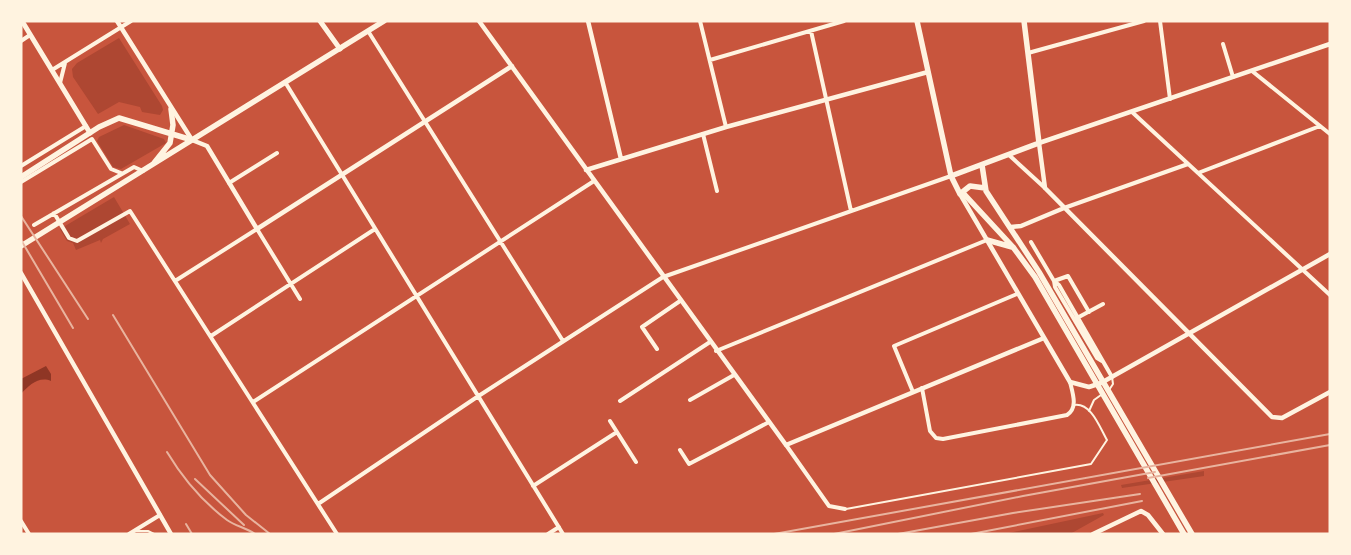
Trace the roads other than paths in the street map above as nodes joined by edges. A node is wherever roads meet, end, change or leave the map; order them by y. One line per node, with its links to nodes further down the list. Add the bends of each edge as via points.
1 (22, 21): 17 (main road)
2 (117, 21): 14 (street)
3 (132, 21): 14 (street)
4 (320, 21): 21 (main road)
5 (384, 21): 15 (main road)
6 (479, 21): 25 (street)
7 (588, 21): 48 (street)
8 (700, 21): 23 (street)
9 (844, 21): 16 (street)
10 (917, 21): 28 (main road)
11 (1024, 21): 22 (main road)
12 (1144, 21): 22 (street)
13 (1160, 21): 32 (street)
14 (121, 28): 24 (street); 34 (street)
15 (368, 31): 21 (main road); 36 (street)
16 (811, 31): 23 (street); 33 (street)
17 (30, 35): 18 (street); 26 (main road)
18 (21, 41)
19 (1222, 44): 29 (street)
20 (1330, 44): 27 (street)
21 (340, 48): 30 (main road)
22 (1028, 53): 45 (main road)
23 (710, 60): 39 (street)
24 (65, 63): 26 (street); 31 (street)
25 (512, 66): 36 (street); 53 (street)
26 (52, 70): 31 (main road)
27 (1252, 71): 29 (street); 38 (street)
28 (928, 72): 33 (street); 58 (main road)
29 (1234, 77): 32 (street)
30 (285, 82): 44 (main road); 57 (street)
31 (60, 83): 37 (main road)
32 (1170, 99): 35 (street)
33 (826, 100): 39 (street); 68 (street)
34 (171, 109): 40 (main road); 44 (street)
35 (1132, 112): 45 (street); 50 (street)
36 (425, 122): 57 (street); 77 (street)
37 (86, 126): 43 (main road); 52 (street)
38 (1320, 126): 42 (street); 55 (street)
39 (726, 127): 41 (street)
40 (172, 133): 43 (main road, via 122,118 108,122); 44 (main road); 49 (main road, via 170,143)
41 (703, 134): 48 (street); 65 (street)
42 (1330, 134)
43 (91, 136): 56 (street, via 111,169); 59 (main road, via 82,138); 61 (street)
44 (192, 140): 49 (main road); 62 (street, via 206,146)
45 (1039, 143): 47 (main road); 64 (street)
46 (277, 152): 62 (street)
47 (1009, 155): 51 (main road); 64 (street)
48 (621, 159): 53 (street)
49 (153, 164): 54 (main road)
50 (1188, 164): 55 (street); 67 (street)
51 (982, 165): 58 (main road); 63 (main road)
52 (21, 166)
53 (586, 170): 60 (street)
54 (142, 171): 56 (street, via 134,167); 79 (main road)
55 (1198, 173): 82 (street)
56 (121, 174): 69 (street)
57 (342, 174): 73 (street); 74 (street)
58 (951, 176): 66 (main road); 68 (street)
59 (21, 177)
60 (594, 181): 77 (street); 84 (street)
61 (21, 182)
62 (229, 183): 73 (street)
63 (985, 188): 66 (main road, via 970,186); 72 (main road)
64 (1045, 188): 67 (street)
65 (717, 192)
66 (960, 194): 76 (street); 80 (main road)
67 (1064, 208): 71 (street); 96 (street)
68 (851, 211): 84 (street)
69 (54, 213): 70 (street); 85 (street, via 72,240 81,240 130,211)
70 (34, 225)
71 (1021, 226): 72 (street); 75 (street)
72 (1011, 227): 75 (main road)
73 (257, 229): 85 (street); 87 (street)
74 (375, 229): 87 (street); 90 (street)
75 (1016, 234): 137 (main road)
76 (987, 240): 80 (main road); 88 (street); 102 (street)
77 (501, 242): 90 (street); 99 (street)
78 (1031, 242): 86 (street)
79 (21, 246)
80 (1013, 247): 136 (main road, via 1034,277)
81 (1330, 254): 82 (street)
82 (1302, 270): 89 (street); 96 (street)
83 (21, 273): 124 (street)
84 (663, 277): 92 (street); 99 (street)
85 (175, 280): 97 (street)
86 (1054, 280): 94 (street, via 1068,276); 95 (street)
87 (292, 285): 91 (street); 97 (street)
88 (1018, 294): 98 (street); 107 (street, via 894,346)
89 (1330, 295)
90 (418, 297): 109 (street); 112 (street)
91 (300, 299)
92 (680, 301): 100 (street); 101 (street, via 642,327)
93 (1103, 304): 94 (street)
94 (1089, 312): 95 (street)
95 (1076, 319): 104 (street)
96 (1189, 334): 104 (street); 108 (street, via 1276,419)
97 (212, 336): 112 (street)
98 (1044, 338): 105 (street); 106 (street)
99 (563, 341): 109 (street)
100 (710, 342): 102 (street); 111 (street)
101 (657, 349)
102 (716, 350): 103 (street)
103 (734, 375): 110 (street); 116 (street)
104 (1112, 377): 105 (street, via 1089,387); 114 (lane, via 1112,387 1094,400)
105 (1070, 382): 113 (street)
106 (922, 388): 107 (street); 113 (street, via 930,431 939,439 1061,418 1072,411)
107 (913, 392): 118 (street)
108 (1330, 392)
109 (477, 397): 121 (street); 122 (street)
110 (690, 400)
111 (620, 401)
112 (253, 402): 122 (street)
113 (1074, 405): 114 (lane, via 1082,405)
114 (1089, 410): 123 (lane, via 1107,440 1091,464)
115 (610, 420): 117 (street)
116 (769, 422): 118 (street); 119 (street, via 689,464)
117 (617, 432): 120 (street); 121 (street)
118 (786, 445): 123 (street, via 829,506)
119 (680, 450)
120 (636, 462)
121 (533, 486): 126 (street)
122 (318, 504): 131 (street)
123 (844, 509)
124 (160, 516): 127 (street); 130 (street)
125 (21, 520): 128 (street)
126 (559, 527): 132 (street); 133 (street)
127 (131, 533): 129 (lane, via 148,531)
128 (29, 534)
129 (154, 534)
130 (171, 534)
131 (336, 534)
132 (548, 534)
133 (563, 534)
134 (1094, 534): 135 (street, via 1141,511)
135 (1163, 534)
136 (1184, 534)
137 (1192, 534)

